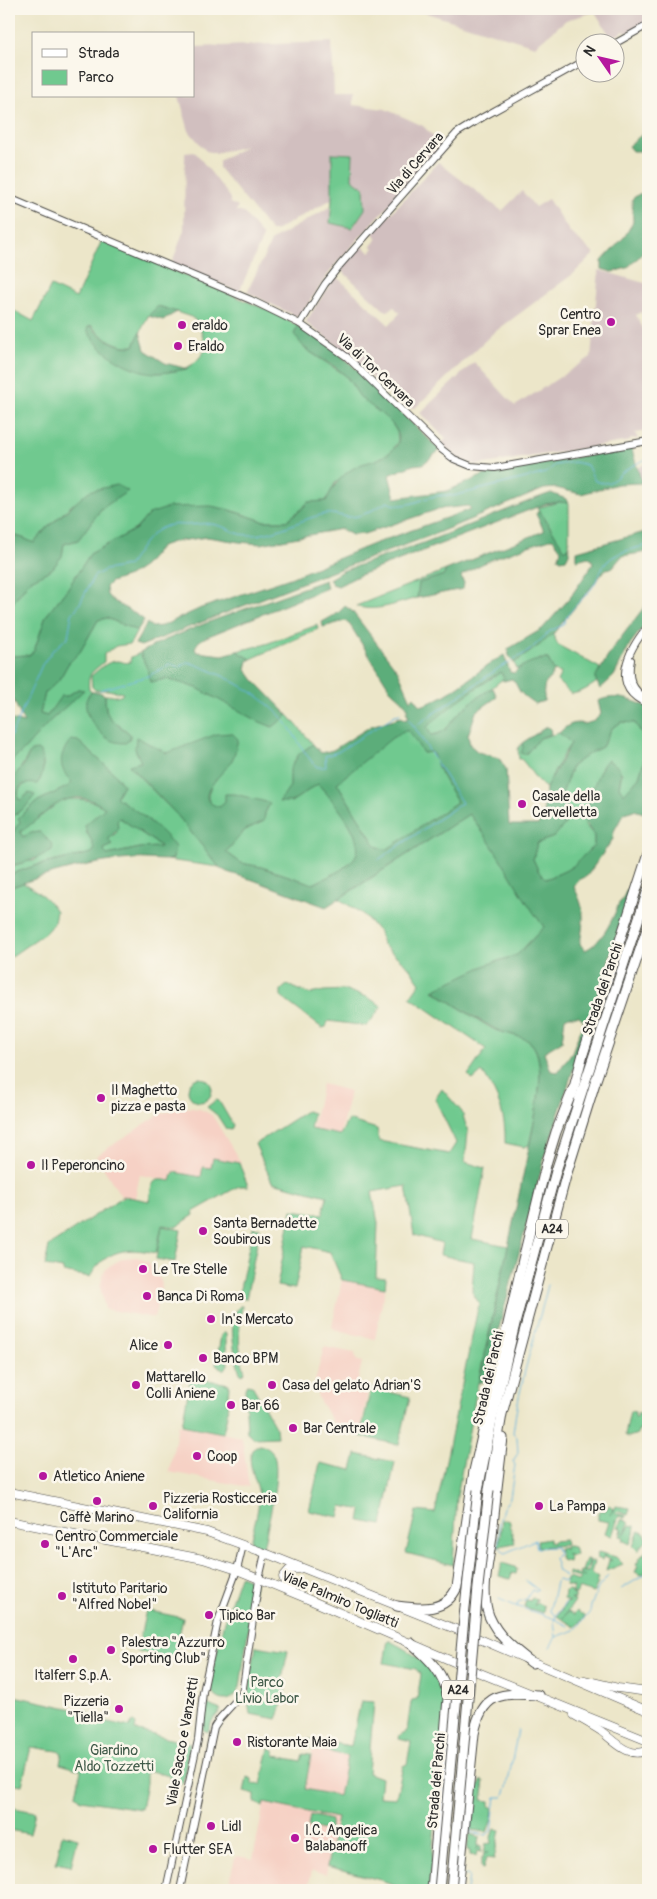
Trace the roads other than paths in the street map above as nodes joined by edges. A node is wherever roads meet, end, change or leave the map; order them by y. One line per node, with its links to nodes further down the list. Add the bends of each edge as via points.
1 (648, 25): 2 (street)
2 (624, 38)
3 (574, 67): 5 (street, Via di Cervara, via 457,133 336,270)
4 (9, 198): 5 (street, Via di Tor Cervara, via 256,302)
5 (300, 324): 6 (street, Via di Tor Cervara, via 347,357 441,448 456,460 471,466 490,468 525,464)
6 (648, 441)
7 (648, 626): 8 (street, via 634,647 630,666 631,684)
8 (648, 702)
9 (648, 854): 13 (highway)
10 (648, 890): 12 (highway, Strada dei Parchi / A24)
11 (648, 926): 12 (highway, Strada dei Parchi / A24)
12 (613, 1015): 14 (highway, Strada dei Parchi / A24, via 585,1080); 15 (highway, Strada dei Parchi / A24)
13 (573, 1089): 14 (highway); 24 (highway, via 547,1161 520,1272 474,1471 457,1587 449,1599 435,1607)
14 (556, 1171): 37 (highway, Strada dei Parchi / A24, bridge, via 511,1339 478,1490)
15 (513, 1376): 26 (highway, via 500,1460 486,1599 488,1613 499,1633); 38 (highway, Strada dei Parchi / A24, bridge, via 499,1430 489,1490)
16 (9, 1492): 18 (main road, Viale Palmiro Togliatti, via 198,1529)
17 (9, 1521): 21 (main road, Viale Palmiro Togliatti, via 203,1559)
18 (243, 1545): 19 (main road, Viale Palmiro Togliatti); 21 (street, Viale Sacco e Vanzetti)
19 (265, 1552): 20 (main road, Viale Palmiro Togliatti); 22 (street, Viale Sacco e Vanzetti)
20 (304, 1569): 23 (main road, via 290,1569 283,1579 286,1585); 24 (main road, Viale Palmiro Togliatti)
21 (237, 1570): 22 (main road, Viale Palmiro Togliatti); 34 (street, Viale Sacco e Vanzetti, via 218,1621 203,1692 198,1740)
22 (259, 1579): 23 (main road, Viale Palmiro Togliatti); 35 (street, Viale Sacco e Vanzetti, via 242,1694 220,1718 214,1730)
23 (303, 1596): 25 (main road, Viale Palmiro Togliatti)
24 (397, 1606): 26 (main road, Viale Palmiro Togliatti)
25 (411, 1643): 29 (main road, Viale Palmiro Togliatti); 36 (highway, via 438,1670 448,1698)
26 (532, 1663): 27 (main road, Viale Palmiro Togliatti)
27 (557, 1672): 28 (main road); 31 (main road, Viale Palmiro Togliatti)
28 (648, 1692)
29 (538, 1695): 30 (main road, Viale Palmiro Togliatti); 39 (highway, via 511,1693 498,1696 485,1705 478,1719)
30 (555, 1703): 32 (main road, Viale Palmiro Togliatti); 33 (main road, via 626,1750 638,1753)
31 (648, 1710)
32 (648, 1741)
33 (648, 1750)
34 (166, 1890)
35 (180, 1890)
36 (432, 1890)
37 (439, 1890)
38 (451, 1890)
39 (458, 1890)

